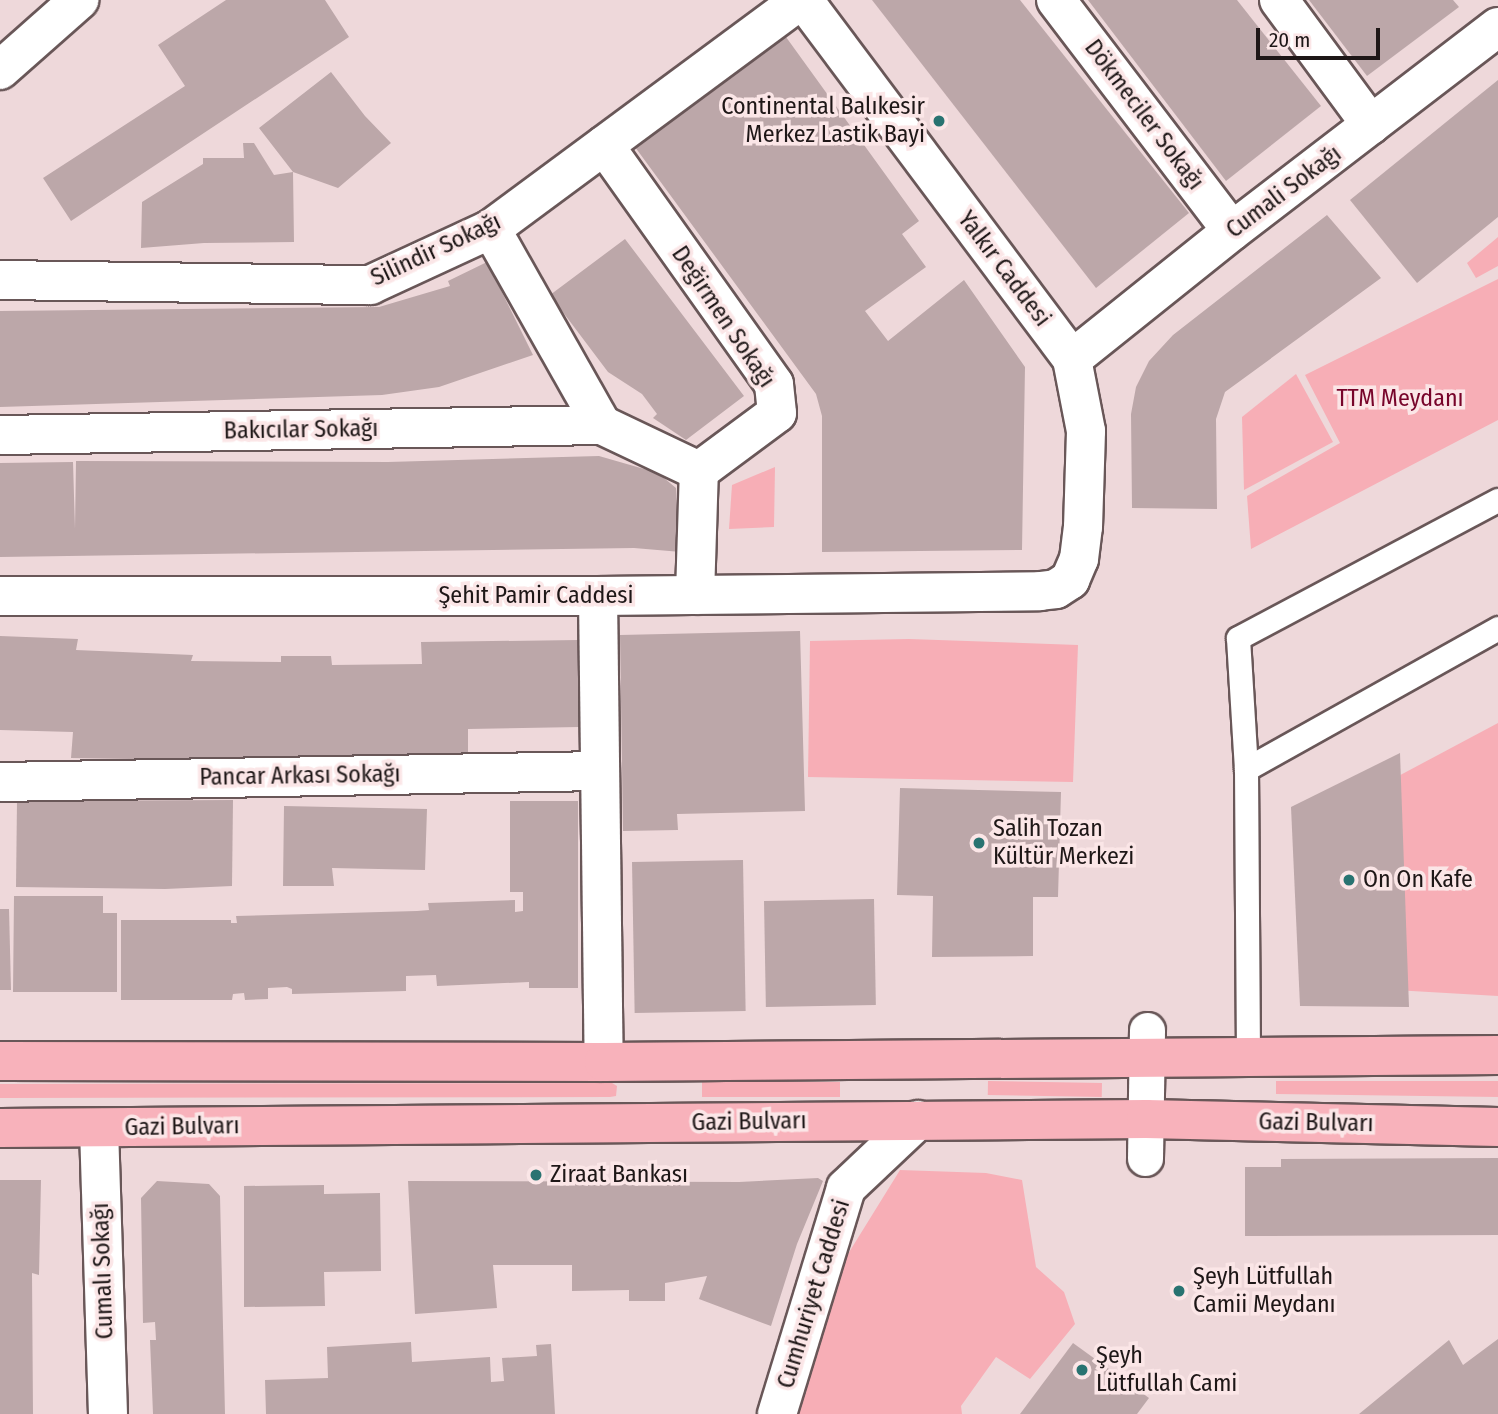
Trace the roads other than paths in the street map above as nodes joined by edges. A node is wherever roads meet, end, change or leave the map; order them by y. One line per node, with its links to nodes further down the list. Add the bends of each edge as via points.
1 (79, 0): 6 (street)
2 (802, 0): 8 (street, Silindir Sokağı); 12 (street, Yalkır Caddesi)
3 (1056, 0): 10 (street, Dökmeciler Sokağı)
4 (1279, 0): 7 (street)
5 (1498, 27): 7 (street, Cumali Sokağı)
6 (0, 70)
7 (1371, 125): 10 (street, Cumali Sokağı)
8 (604, 145): 9 (street, Silindir Sokağı); 15 (street, Değirmen Sokağı, via 774,384 777,413)
9 (491, 229): 11 (street, Silindir Sokağı, via 370,285); 13 (street)
10 (1232, 230): 12 (street, Cumali Sokağı)
11 (0, 280)
12 (1072, 359): 17 (street, Yalkır Caddesi, via 1086,431 1083,527 1079,559)
13 (602, 425): 14 (street, Bakıcılar Sokağı); 15 (street)
14 (0, 435)
15 (699, 471): 18 (street)
16 (1498, 500): 22 (lane, via 1238,638)
17 (1069, 580): 18 (street, Şehit Pamir Caddesi, via 1056,589 1040,591)
18 (695, 595): 20 (street, Şehit Pamir Caddesi)
19 (0, 596): 20 (street, Şehit Pamir Caddesi)
20 (598, 596): 23 (street)
21 (1498, 628): 22 (lane)
22 (1246, 769): 27 (lane)
23 (600, 771): 24 (street, Pancar Arkası Sokağı); 29 (street)
24 (0, 782)
25 (1147, 1044): 27 (highway); 29 (highway); 30 (street)
26 (1498, 1055): 27 (highway)
27 (1248, 1056)
28 (0, 1061): 29 (highway)
29 (604, 1062)
30 (1146, 1119): 31 (highway, Gazi Bulvarı); 32 (highway, Gazi Bulvarı); 35 (street)
31 (918, 1120): 34 (highway, Gazi Bulvarı); 37 (street, Cumhuriyet Caddesi, via 846,1188)
32 (1498, 1127)
33 (0, 1128): 34 (highway, Gazi Bulvarı)
34 (99, 1128): 36 (street, Cumalı Sokağı)
35 (1145, 1158)
36 (108, 1414)
37 (777, 1414)

